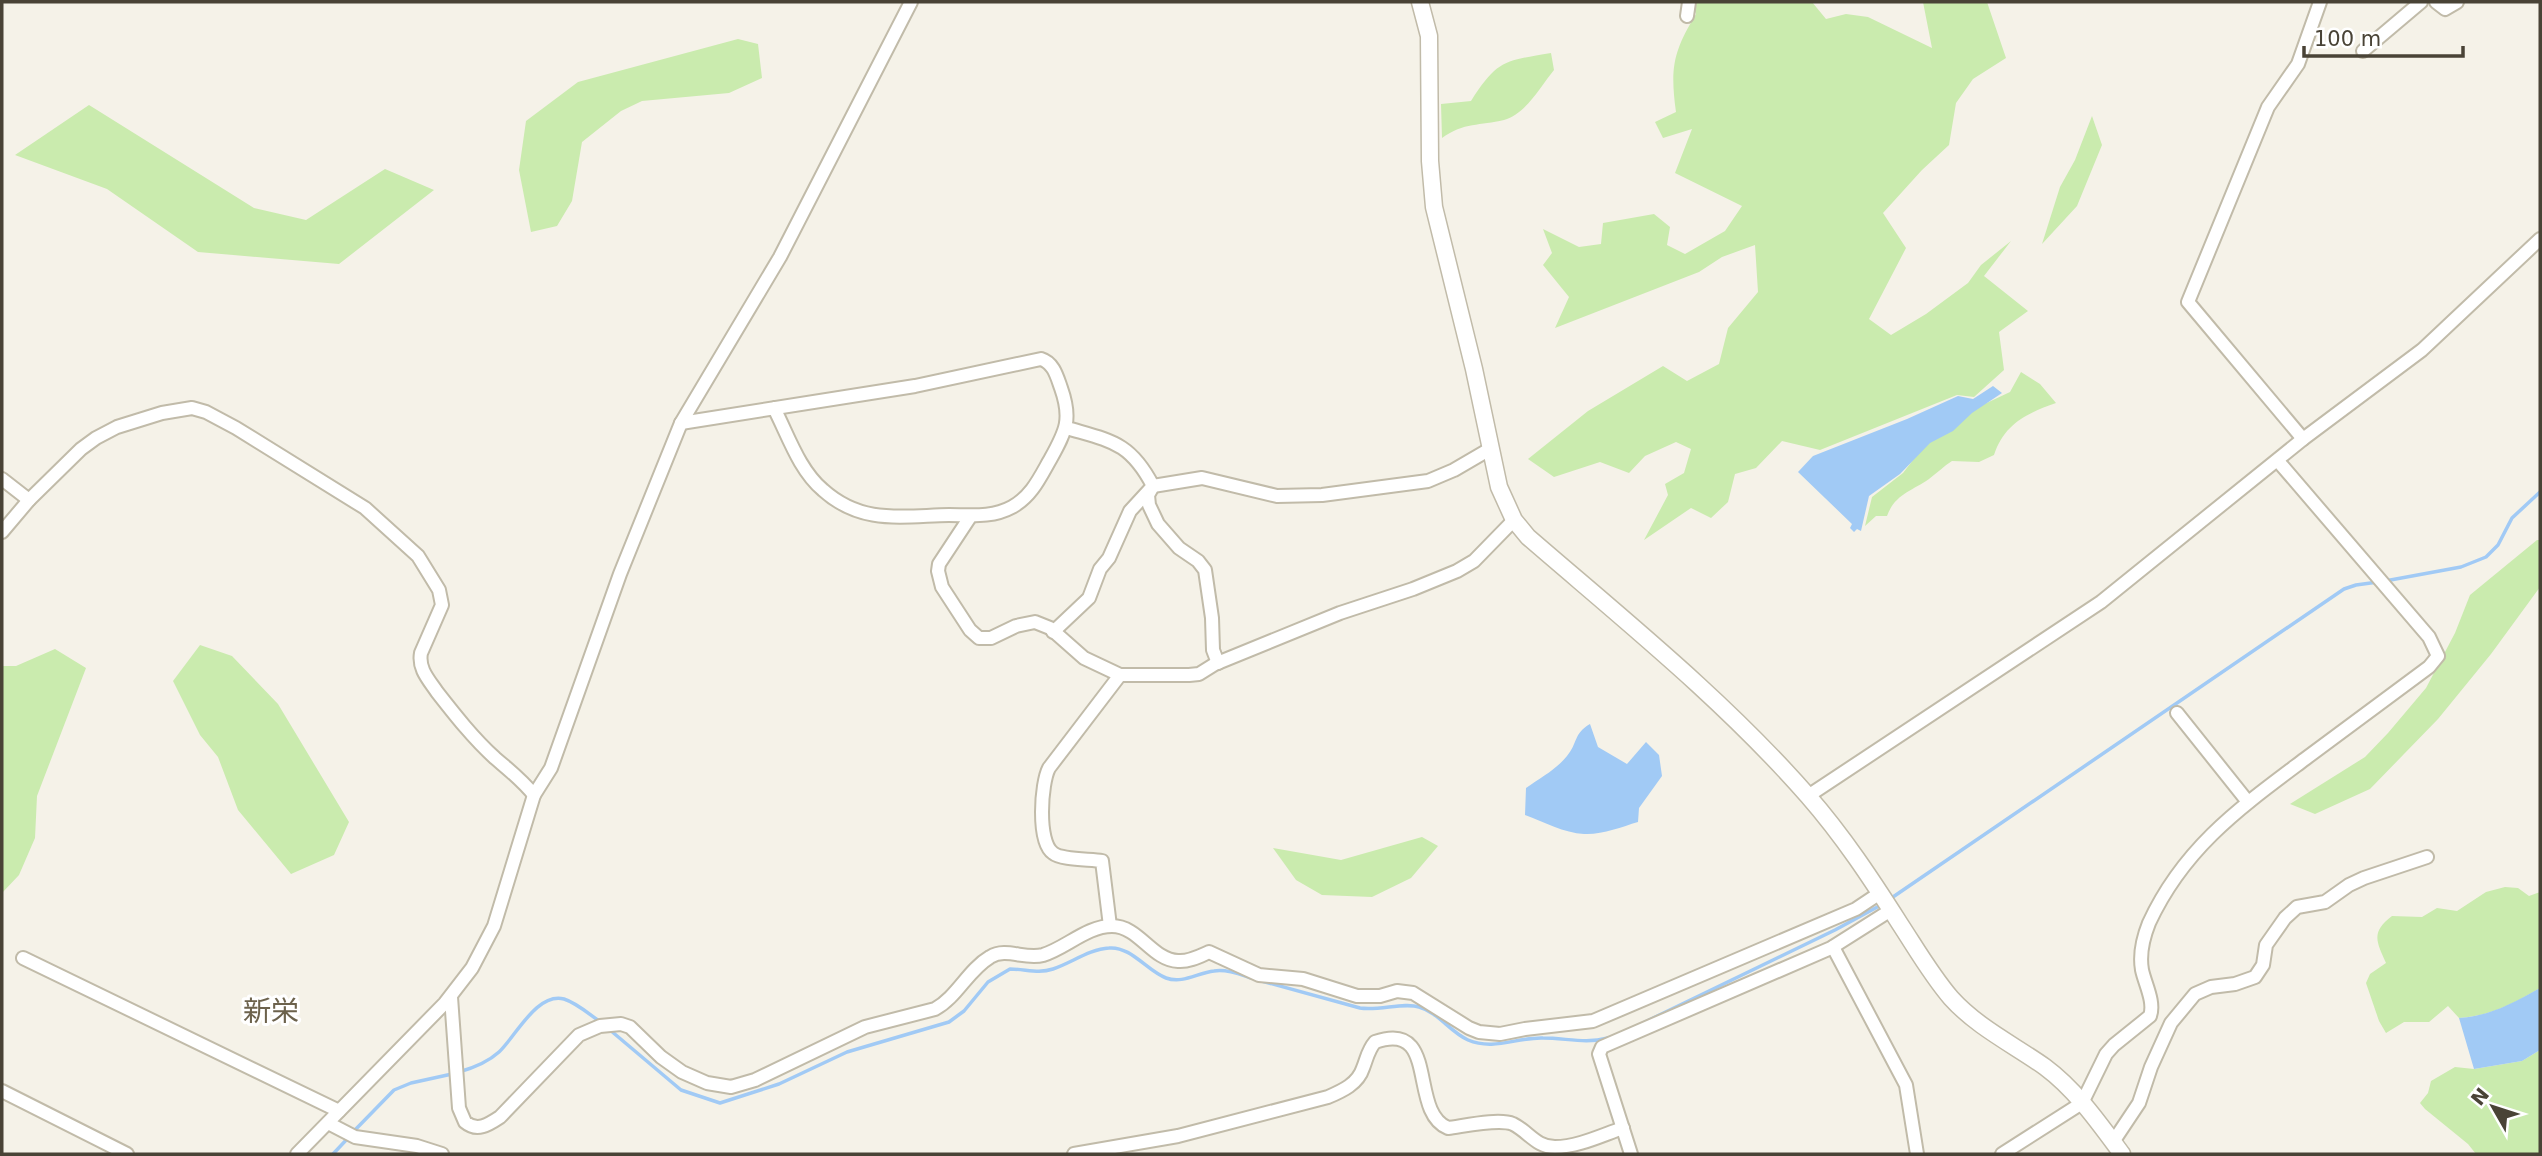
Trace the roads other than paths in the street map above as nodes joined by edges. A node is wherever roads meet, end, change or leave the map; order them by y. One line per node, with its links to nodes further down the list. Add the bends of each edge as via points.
1 (911, 2): 12 (street, via 780,257)
2 (1420, 2): 15 (street, via 1430,46 1434,207)
3 (1689, 2): 8 (street)
4 (2320, 2): 14 (street, via 2298,64 2268,107 2188,302)
5 (2421, 2): 9 (street)
6 (2436, 2): 7 (street, via 2445,9)
7 (2458, 2)
8 (1688, 16)
9 (2363, 51)
10 (2540, 239): 14 (street, via 2421,350)
11 (774, 408): 12 (street); 13 (street, via 915,386 1041,359 1054,370 1065,401); 20 (street, via 808,474 824,492 843,503 892,519)
12 (681, 423): 27 (street, via 620,574 551,768)
13 (1067, 428): 18 (street, via 1126,449); 20 (street, via 1029,494 1005,511)
14 (2302, 439): 16 (street)
15 (1490, 449): 18 (street, via 1428,481 1322,495 1277,496 1202,478); 21 (street, via 1499,487)
16 (2278, 461): 28 (street, via 2101,602); 29 (street, via 2429,637 2438,656)
17 (2, 479): 19 (street)
18 (1153, 486): 23 (street, via 1130,511 1088,598); 24 (street, via 1149,505 1157,524 1205,569)
19 (29, 500): 22 (street); 27 (street, via 80,449 117,427 192,408 236,428 365,508 418,556 439,590 442,605 421,653 421,668 465,728)
20 (970, 517): 23 (street, via 938,571 942,587 970,630 985,639 1035,622)
21 (1514, 520): 24 (street, via 1474,561 1457,571); 28 (street, via 1713,698)
22 (2, 532)
23 (1052, 632): 25 (street, via 1084,658)
24 (1218, 663): 25 (street, via 1199,674)
25 (1120, 675): 33 (street, via 1049,768 1043,792 1043,835 1048,848 1058,856 1102,861)
26 (2176, 713): 29 (street)
27 (534, 795): 36 (street, via 489,939)
28 (1808, 796): 31 (street)
29 (2248, 802): 38 (street, via 2193,852 2157,908 2141,951 2151,1011 2106,1054)
30 (2427, 857): 42 (street, via 2364,878 2325,902 2298,907 2266,945 2261,970 2255,976 2194,994 2171,1023)
31 (1880, 893): 32 (street); 33 (street, via 1856,909 1593,1021 1500,1034 1469,1028 1413,993 1357,996 1303,979 1259,975 1209,952 1175,961 1125,929)
32 (1891, 910): 34 (street); 38 (street, via 1953,1000 2051,1072)
33 (1110, 926): 36 (street, via 1041,956 993,955 935,1009 865,1027 742,1085 719,1085 691,1077 630,1027 600,1026 579,1035 500,1117 477,1128 465,1122 458,1108)
34 (1833, 947): 41 (street, via 1602,1047 1599,1054); 48 (street, via 1906,1085)
35 (23, 958): 39 (street)
36 (451, 997): 39 (street)
37 (2, 1091): 43 (street)
38 (2082, 1102): 42 (street); 49 (street)
39 (339, 1111): 40 (street)
40 (328, 1123): 44 (street); 45 (street, via 355,1137)
41 (1623, 1128): 46 (street, via 1556,1147 1538,1144 1506,1122 1448,1128 1430,1107 1416,1054 1400,1039 1375,1042 1359,1077 1328,1097 1178,1136); 47 (street)
42 (2117, 1148)
43 (127, 1154)
44 (297, 1154)
45 (442, 1154)
46 (1074, 1154)
47 (1631, 1154)
48 (1917, 1154)
49 (2001, 1154)

